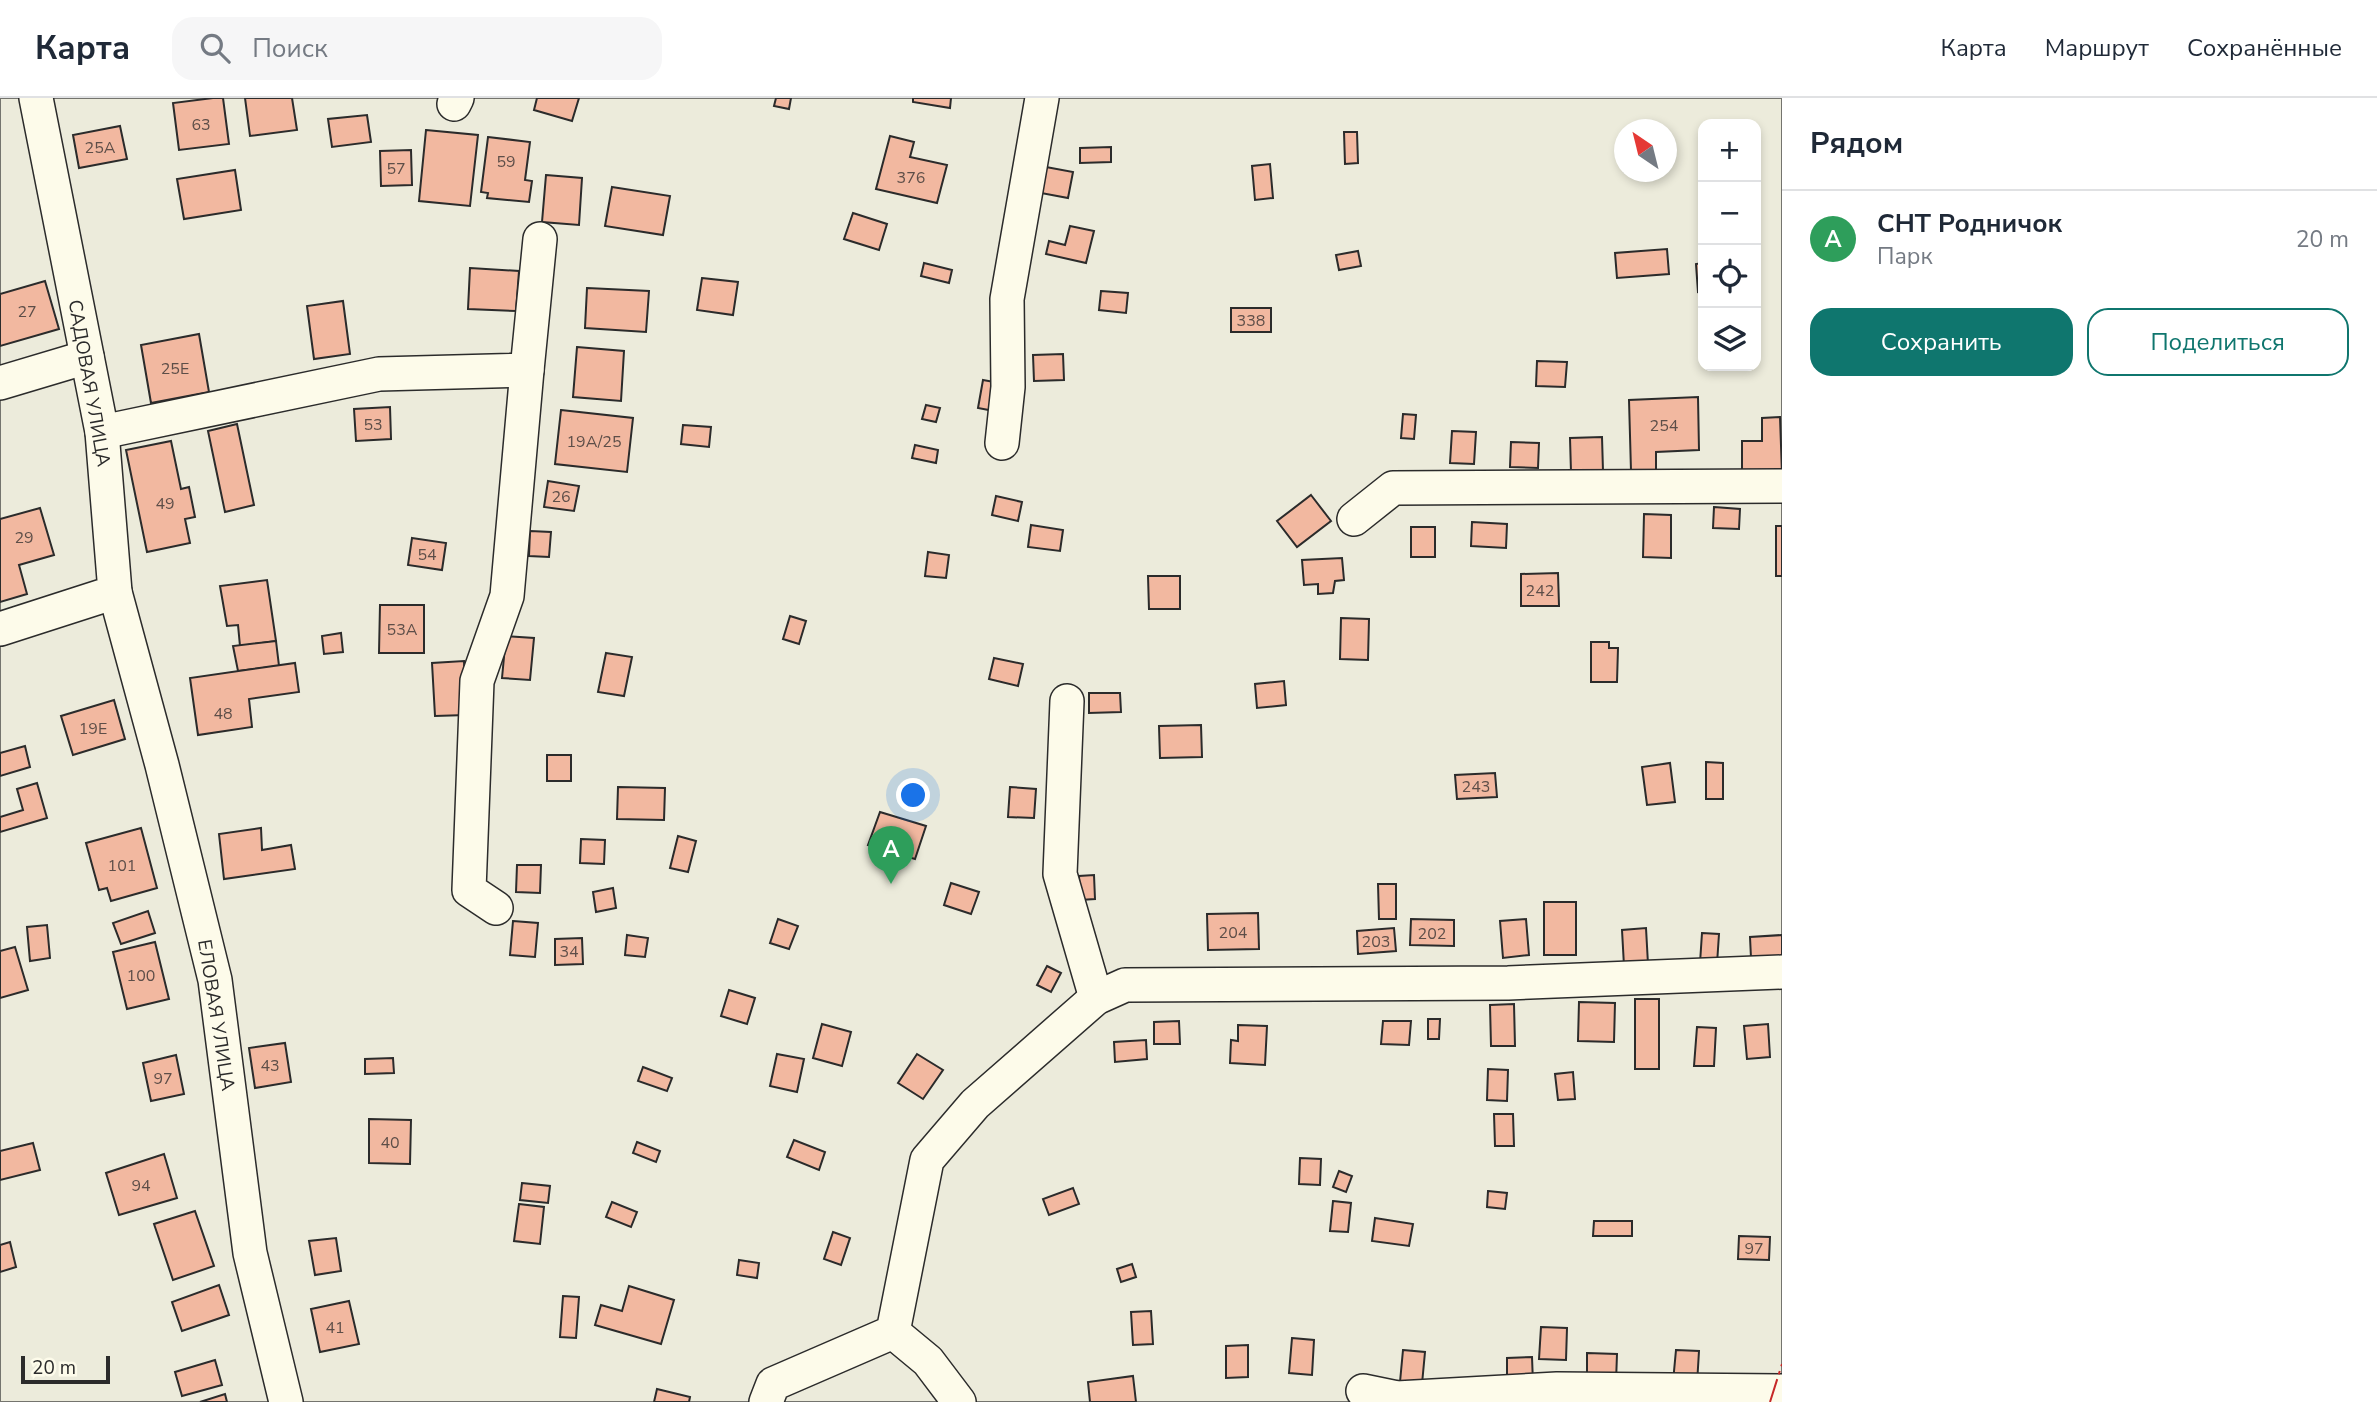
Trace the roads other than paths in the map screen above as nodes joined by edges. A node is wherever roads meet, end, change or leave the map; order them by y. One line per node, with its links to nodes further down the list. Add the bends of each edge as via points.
1 (36, 98): 4 (street, САДОВАЯ УЛИЦА)
2 (1042, 98): 8 (street, via 1007,299 1008,387)
3 (540, 239): 5 (street)
4 (87, 358): 6 (street); 7 (street, САДОВАЯ УЛИЦА)
5 (527, 370): 7 (street, via 379,374); 14 (street, via 507,596 477,681 469,890)
6 (0, 383)
7 (102, 432): 11 (street, САДОВАЯ УЛИЦА)
8 (1002, 443)
9 (1782, 486): 10 (street, via 1393,488)
10 (1353, 519)
11 (115, 592): 12 (street); 20 (street, ЕЛОВАЯ УЛИЦА, via 215,980 250,1253)
12 (0, 629)
13 (1067, 701): 16 (street, via 1060,874)
14 (496, 908)
15 (1782, 972): 16 (street, via 1508,983 1125,985)
16 (1096, 998): 17 (street, via 975,1104 927,1160)
17 (893, 1332): 21 (street, via 773,1384); 22 (street, via 928,1361)
18 (1363, 1391): 19 (street, via 1397,1398 1557,1389)
19 (1782, 1391)
20 (286, 1402)
21 (766, 1402)
22 (959, 1402)

